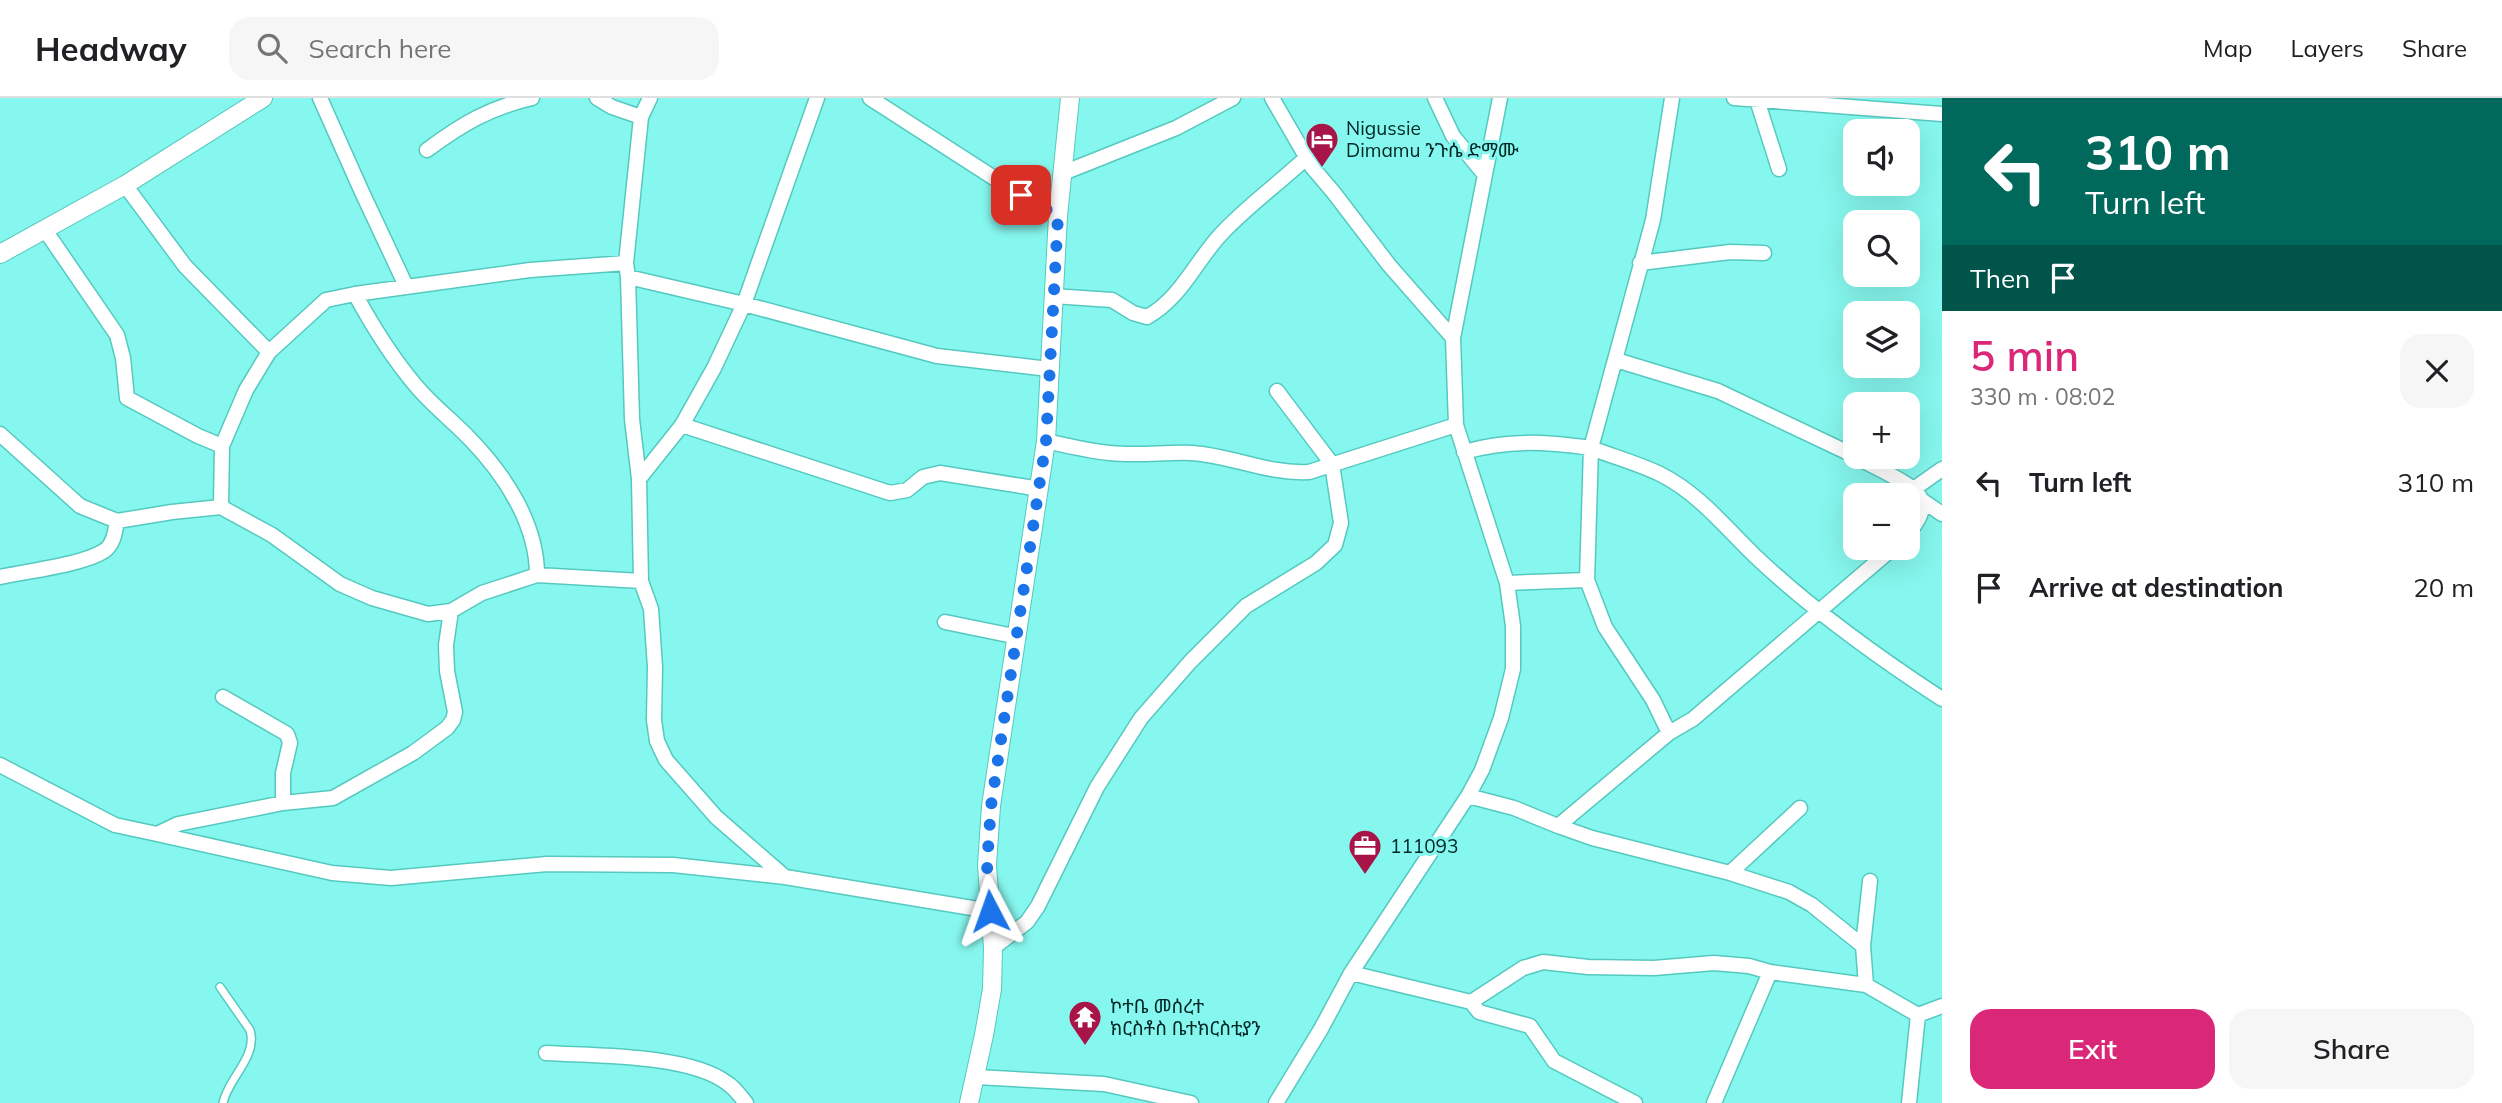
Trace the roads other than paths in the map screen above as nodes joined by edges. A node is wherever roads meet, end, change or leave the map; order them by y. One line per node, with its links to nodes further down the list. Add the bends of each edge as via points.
1 (263, 98): 24 (street)
2 (320, 98): 31 (street)
3 (533, 98): 19 (street, via 479,115)
4 (597, 98): 18 (street)
5 (650, 98): 18 (street)
6 (817, 98): 34 (street)
7 (870, 98): 25 (street)
8 (1070, 98): 22 (street)
9 (1233, 98): 22 (street, via 1176,128)
10 (1272, 98): 20 (street)
11 (1435, 98): 23 (street, via 1453,136)
12 (1500, 98): 23 (street)
13 (1672, 98): 29 (street, via 1653,220)
14 (1734, 98): 15 (street)
15 (1757, 100): 16 (street); 21 (street)
16 (1837, 101): 17 (street)
17 (1942, 114)
18 (641, 117): 30 (street)
19 (428, 150)
20 (1306, 158): 33 (street, via 1222,233 1189,277 1147,317 1112,300); 35 (street)
21 (1779, 169)
22 (1063, 173): 25 (street)
23 (1484, 174): 35 (street)
24 (125, 185): 26 (street); 36 (street, via 185,266)
25 (1058, 216): 33 (street)
26 (45, 230): 28 (street); 44 (street, via 117,335 127,398)
27 (1764, 253): 29 (street, via 1730,252)
28 (0, 254)
29 (1640, 263): 37 (street)
30 (627, 270): 31 (street, via 530,270); 34 (street); 51 (street, via 632,419)
31 (407, 286): 32 (street)
32 (355, 294): 36 (street, via 326,300); 62 (street, via 380,339 418,388 496,468 527,523 537,556)
33 (1053, 296): 38 (street)
34 (744, 304): 38 (street, via 937,356); 40 (street)
35 (1453, 338): 41 (street)
36 (269, 352): 44 (street, via 246,390)
37 (1616, 360): 45 (street); 46 (street, via 1718,391)
38 (1049, 369): 43 (street)
39 (1277, 391): 48 (street)
40 (682, 425): 51 (street); 54 (street, via 890,493 907,490 923,477 940,473)
41 (1456, 425): 47 (street); 48 (street)
42 (0, 434): 60 (street, via 80,506)
43 (1046, 441): 48 (street, via 1112,453 1230,458 1285,473); 54 (street)
44 (222, 446): 57 (street)
45 (1591, 449): 47 (street, via 1551,443 1493,443); 64 (street); 68 (street, via 1661,475 1682,488)
46 (1843, 451)
47 (1464, 452): 66 (street)
48 (1332, 464): 85 (street, via 1341,523 1335,545 1317,563 1246,606 1141,718 1097,787 1038,906 1027,922)
49 (1878, 469): 52 (street)
50 (1942, 469): 53 (street)
51 (639, 479): 65 (street)
52 (1905, 483)
53 (1920, 484)
54 (1040, 489): 70 (street)
55 (1920, 497): 56 (street)
56 (1923, 502): 58 (street); 59 (street)
57 (221, 508): 60 (street); 67 (street, via 272,536 340,584 406,609 428,614)
58 (1942, 514)
59 (1920, 515)
60 (117, 521): 63 (street, via 106,550)
61 (1879, 560): 68 (street)
62 (537, 575): 65 (street); 67 (street, via 482,593)
63 (0, 576)
64 (1587, 580): 66 (street); 73 (street, via 1605,627)
65 (640, 581): 81 (street, via 651,609 654,720 666,760 716,817)
66 (1507, 583): 75 (street, via 1513,669 1502,718)
67 (451, 611): 76 (street, via 447,671 455,712 447,728 413,753 333,797)
68 (1819, 611): 72 (street); 73 (street, via 1693,719)
69 (945, 622): 70 (street)
70 (1018, 637): 83 (street, via 991,806)
71 (223, 697): 76 (street, via 287,734)
72 (1942, 699)
73 (1669, 733): 78 (street)
74 (0, 765): 79 (street, via 116,825)
75 (1468, 796): 78 (street); 87 (street)
76 (284, 803): 79 (street, via 178,824)
77 (1800, 808): 80 (street)
78 (1558, 826): 80 (street)
79 (157, 834): 81 (street, via 332,873 391,878 547,864 673,865)
80 (1730, 873): 84 (street, via 1789,892)
81 (785, 877): 83 (street)
82 (1870, 881): 84 (street)
83 (990, 911): 85 (street)
84 (1863, 946): 88 (street)
85 (993, 948): 94 (street, via 992,989)
86 (1770, 972): 88 (street); 90 (street, via 1714,963 1654,968 1543,962 1523,968); 101 (street)
87 (1351, 973): 90 (street); 99 (street)
88 (1866, 985): 92 (street)
89 (220, 987): 95 (lane, via 251,1036 248,1055 226,1089)
90 (1471, 1002): 100 (street, via 1479,1012 1530,1026 1553,1061)
91 (1942, 1006): 92 (street)
92 (1918, 1015): 102 (street)
93 (546, 1053): 96 (street, via 665,1061 725,1081)
94 (976, 1077): 97 (street); 98 (street, via 1104,1084)
95 (223, 1103)
96 (746, 1103)
97 (969, 1103)
98 (1191, 1103)
99 (1276, 1103)
100 (1635, 1103)
101 (1714, 1103)
102 (1909, 1103)

